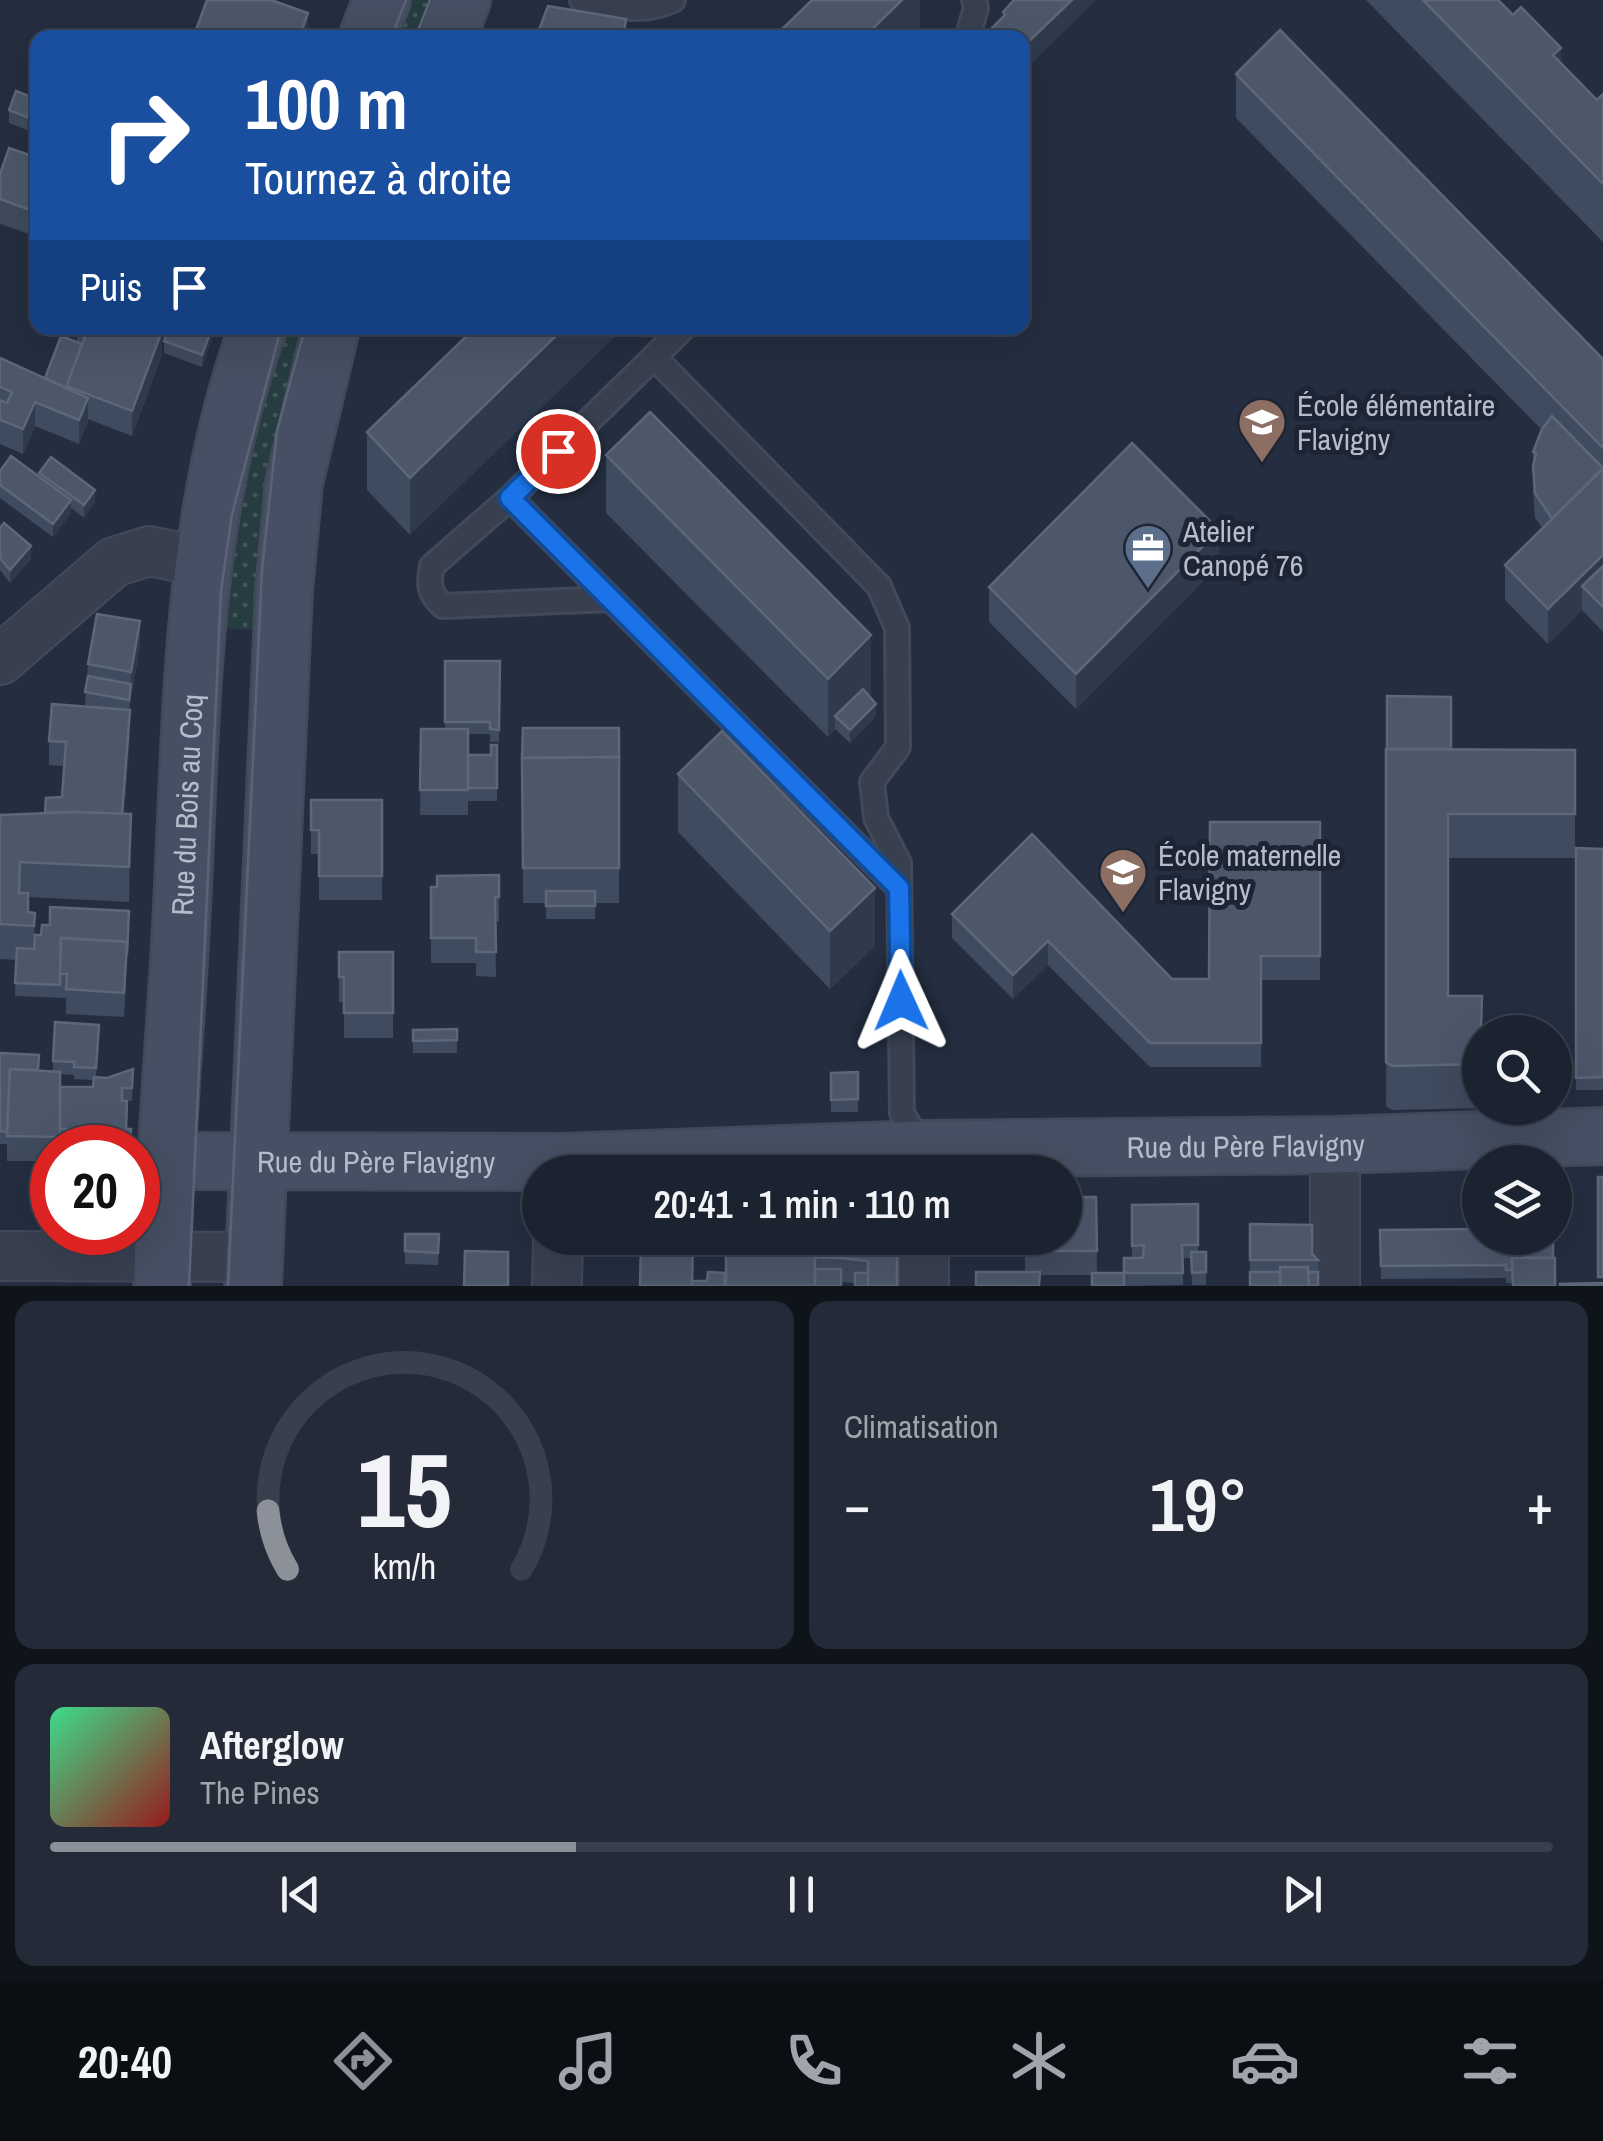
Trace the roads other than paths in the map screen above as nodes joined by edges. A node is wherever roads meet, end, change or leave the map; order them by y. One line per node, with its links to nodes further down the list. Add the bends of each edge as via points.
1 (382, 0): 6 (main road)
2 (462, 0): 7 (main road)
3 (582, 0): 4 (lane, via 627,9)
4 (673, 0)
5 (974, 0): 8 (lane)
6 (370, 30)
7 (450, 30)
8 (970, 30)
9 (255, 335): 14 (main road, Rue du Bois au Coq, via 218,472)
10 (329, 335): 23 (main road, via 294,482 284,592)
11 (676, 335): 12 (lane)
12 (654, 357): 13 (lane); 17 (lane, via 880,586 897,628 898,748 872,782 876,818 899,863)
13 (510, 498): 15 (lane); 15 (lane, via 432,566 432,595 443,606)
14 (204, 562): 16 (street, via 149,551 114,562); 22 (main road, Rue du Bois au Coq, via 192,674)
15 (610, 599): 17 (lane)
16 (0, 660)
17 (899, 888): 20 (lane, via 902,1113)
18 (1603, 1136): 19 (main road, Rue du Père Flavigny)
19 (1336, 1145): 21 (main road, Rue du Père Flavigny); 32 (street)
20 (921, 1155)
21 (1078, 1155)
22 (168, 1162): 23 (main road, Rue du Père Flavigny); 28 (main road, Rue du Bois au Coq)
23 (260, 1162): 24 (main road, Rue du Père Flavigny); 29 (main road)
24 (522, 1166)
25 (558, 1255): 30 (street)
26 (924, 1255): 31 (street)
27 (0, 1256): 28 (street)
28 (162, 1272): 29 (street)
29 (254, 1272)
30 (557, 1286)
31 (924, 1286)
32 (1336, 1286)

